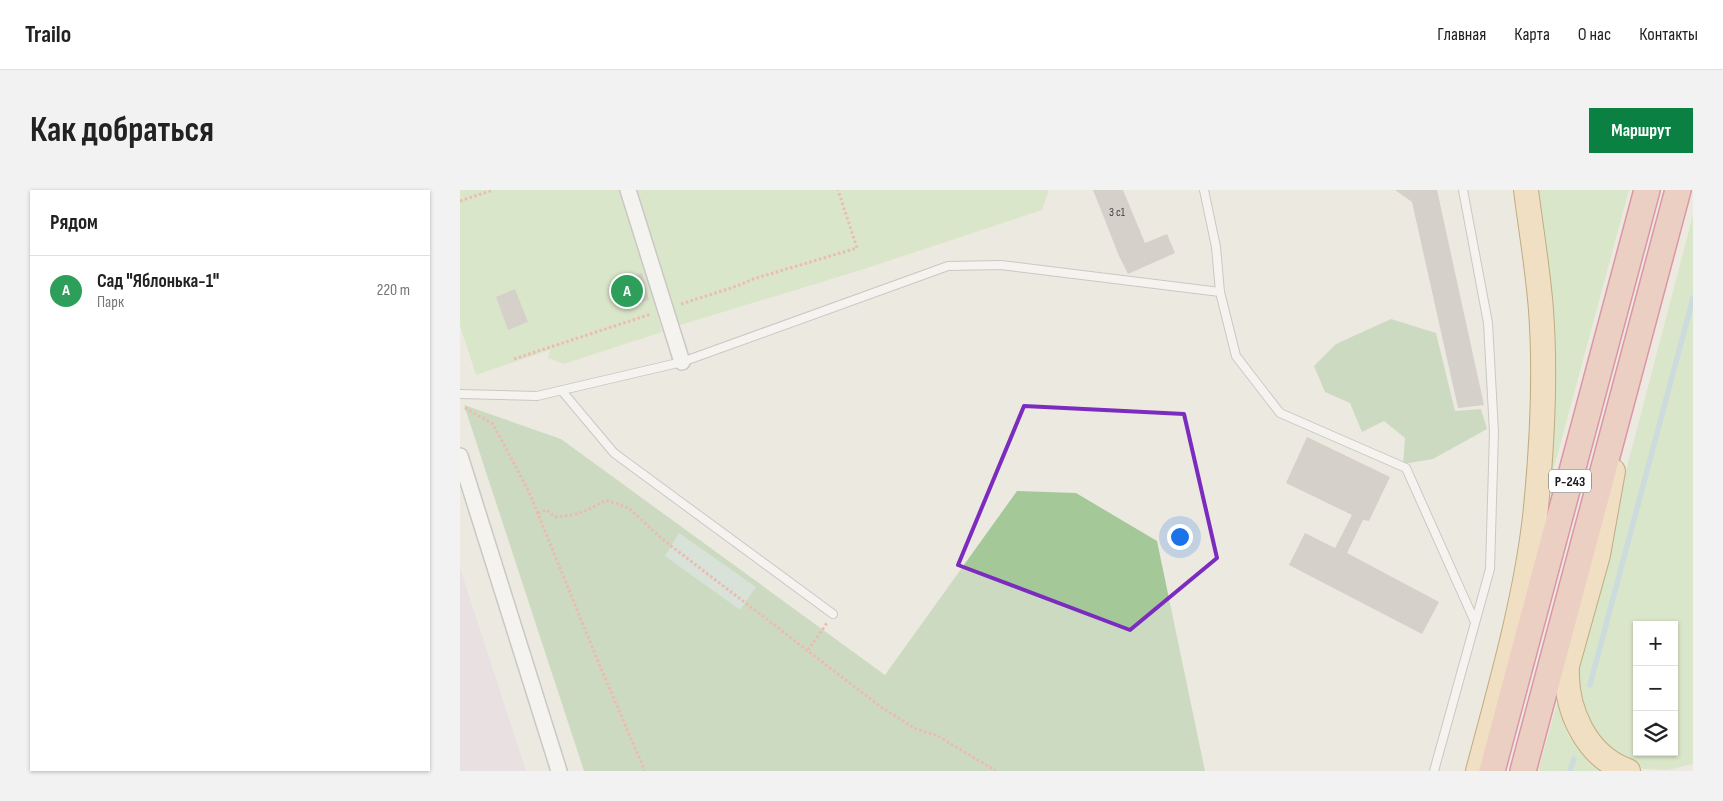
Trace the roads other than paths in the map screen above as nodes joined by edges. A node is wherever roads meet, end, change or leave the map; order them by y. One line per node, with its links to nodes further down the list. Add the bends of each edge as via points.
1 (628, 190): 10 (street)
2 (1204, 190): 8 (lane, via 1216,247)
3 (1455, 190): 7 (lane)
4 (1526, 190): 18 (main road, via 1541,310 1543,382 1535,518 1521,599)
5 (1647, 190): 19 (highway, Р-243)
6 (1678, 190): 9 (highway, Р-243)
7 (1463, 193): 15 (lane, via 1488,323 1494,432 1490,569)
8 (1220, 292): 10 (lane, via 1001,265 948,266); 15 (lane, via 1236,356 1280,413 1406,468)
9 (1637, 344): 20 (highway, Р-243); 21 (main road, via 1598,554 1567,666 1566,683 1575,718 1591,745 1605,758)
10 (682, 362): 11 (lane)
11 (562, 391): 12 (lane, via 537,396); 14 (lane, via 614,453)
12 (460, 394)
13 (460, 456): 16 (street)
14 (833, 614)
15 (1476, 622): 17 (lane)
16 (558, 771)
17 (1434, 771)
18 (1478, 771)
19 (1492, 771)
20 (1522, 771)
21 (1628, 771)

